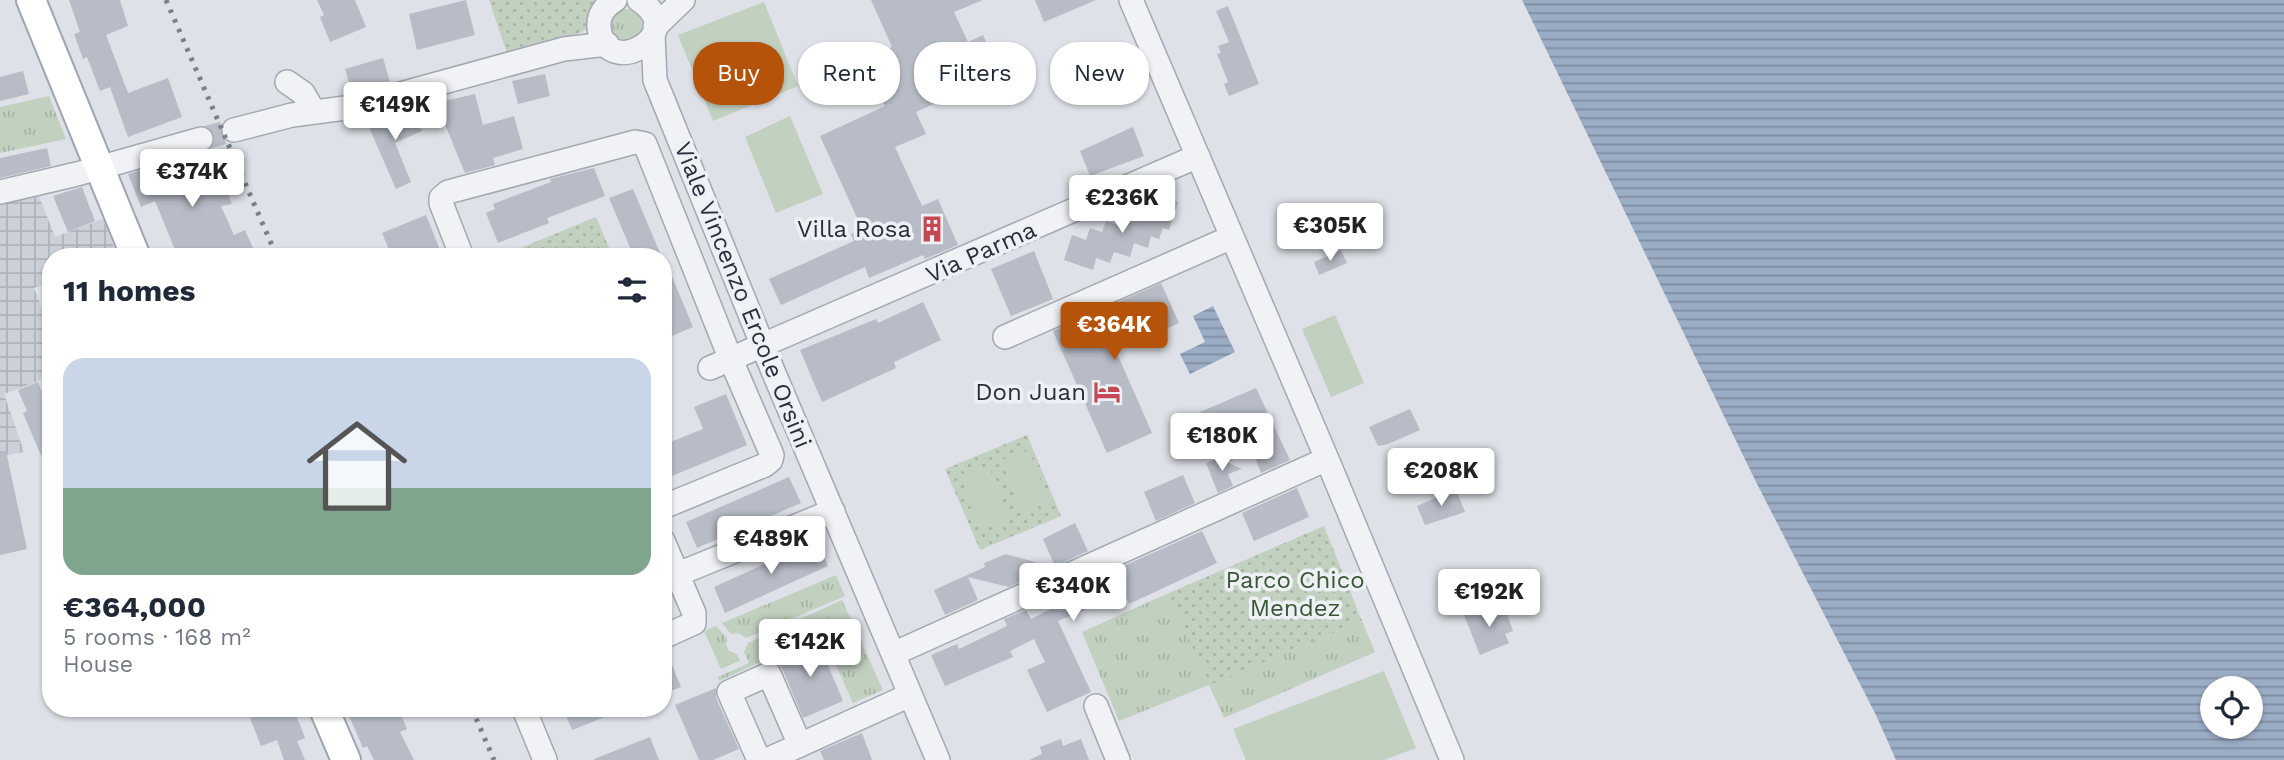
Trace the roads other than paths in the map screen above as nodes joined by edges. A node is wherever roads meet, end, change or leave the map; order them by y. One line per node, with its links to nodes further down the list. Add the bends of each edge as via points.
1 (31, 0): 14 (main road)
2 (675, 0): 5 (street)
3 (683, 0): 7 (street)
4 (1131, 0): 13 (street)
5 (643, 2): 7 (street, via 654,19)
6 (608, 23): 7 (street, via 629,53 644,47); 8 (street); 10 (street, via 564,49 353,107)
7 (654, 31): 8 (street)
8 (655, 80): 20 (street, Viale Vincenzo Ercole Orsini)
9 (287, 82): 10 (street, via 303,93)
10 (314, 112): 11 (street)
11 (234, 130)
12 (201, 139): 14 (street)
13 (1198, 156): 16 (street); 20 (street, Via Parma)
14 (99, 168): 15 (street); 17 (main road)
15 (0, 191)
16 (1233, 237): 19 (street); 22 (street)
17 (132, 248)
18 (458, 248): 21 (street, via 441,203 448,192 635,142 645,144)
19 (1005, 337)
20 (763, 347): 21 (street, Via Parma); 24 (street, Viale Vincenzo Ercole Orsini)
21 (721, 364): 23 (street, via 771,460)
22 (1327, 459): 28 (street); 40 (street)
23 (672, 503)
24 (833, 510): 26 (street); 28 (street, Viale Vincenzo Ercole Orsini)
25 (672, 561): 26 (street)
26 (678, 575): 27 (street, via 694,623)
27 (672, 633)
28 (894, 654): 29 (street, Viale Vincenzo Ercole Orsini)
29 (910, 695): 33 (street); 38 (street, Viale Vincenzo Ercole Orsini)
30 (1096, 706): 39 (street)
31 (327, 717): 34 (main road)
32 (527, 717): 35 (street)
33 (800, 745): 36 (street, via 769,674 729,692); 37 (street)
34 (346, 760)
35 (544, 760)
36 (759, 760)
37 (767, 760)
38 (938, 760)
39 (1118, 760)
40 (1452, 760)

